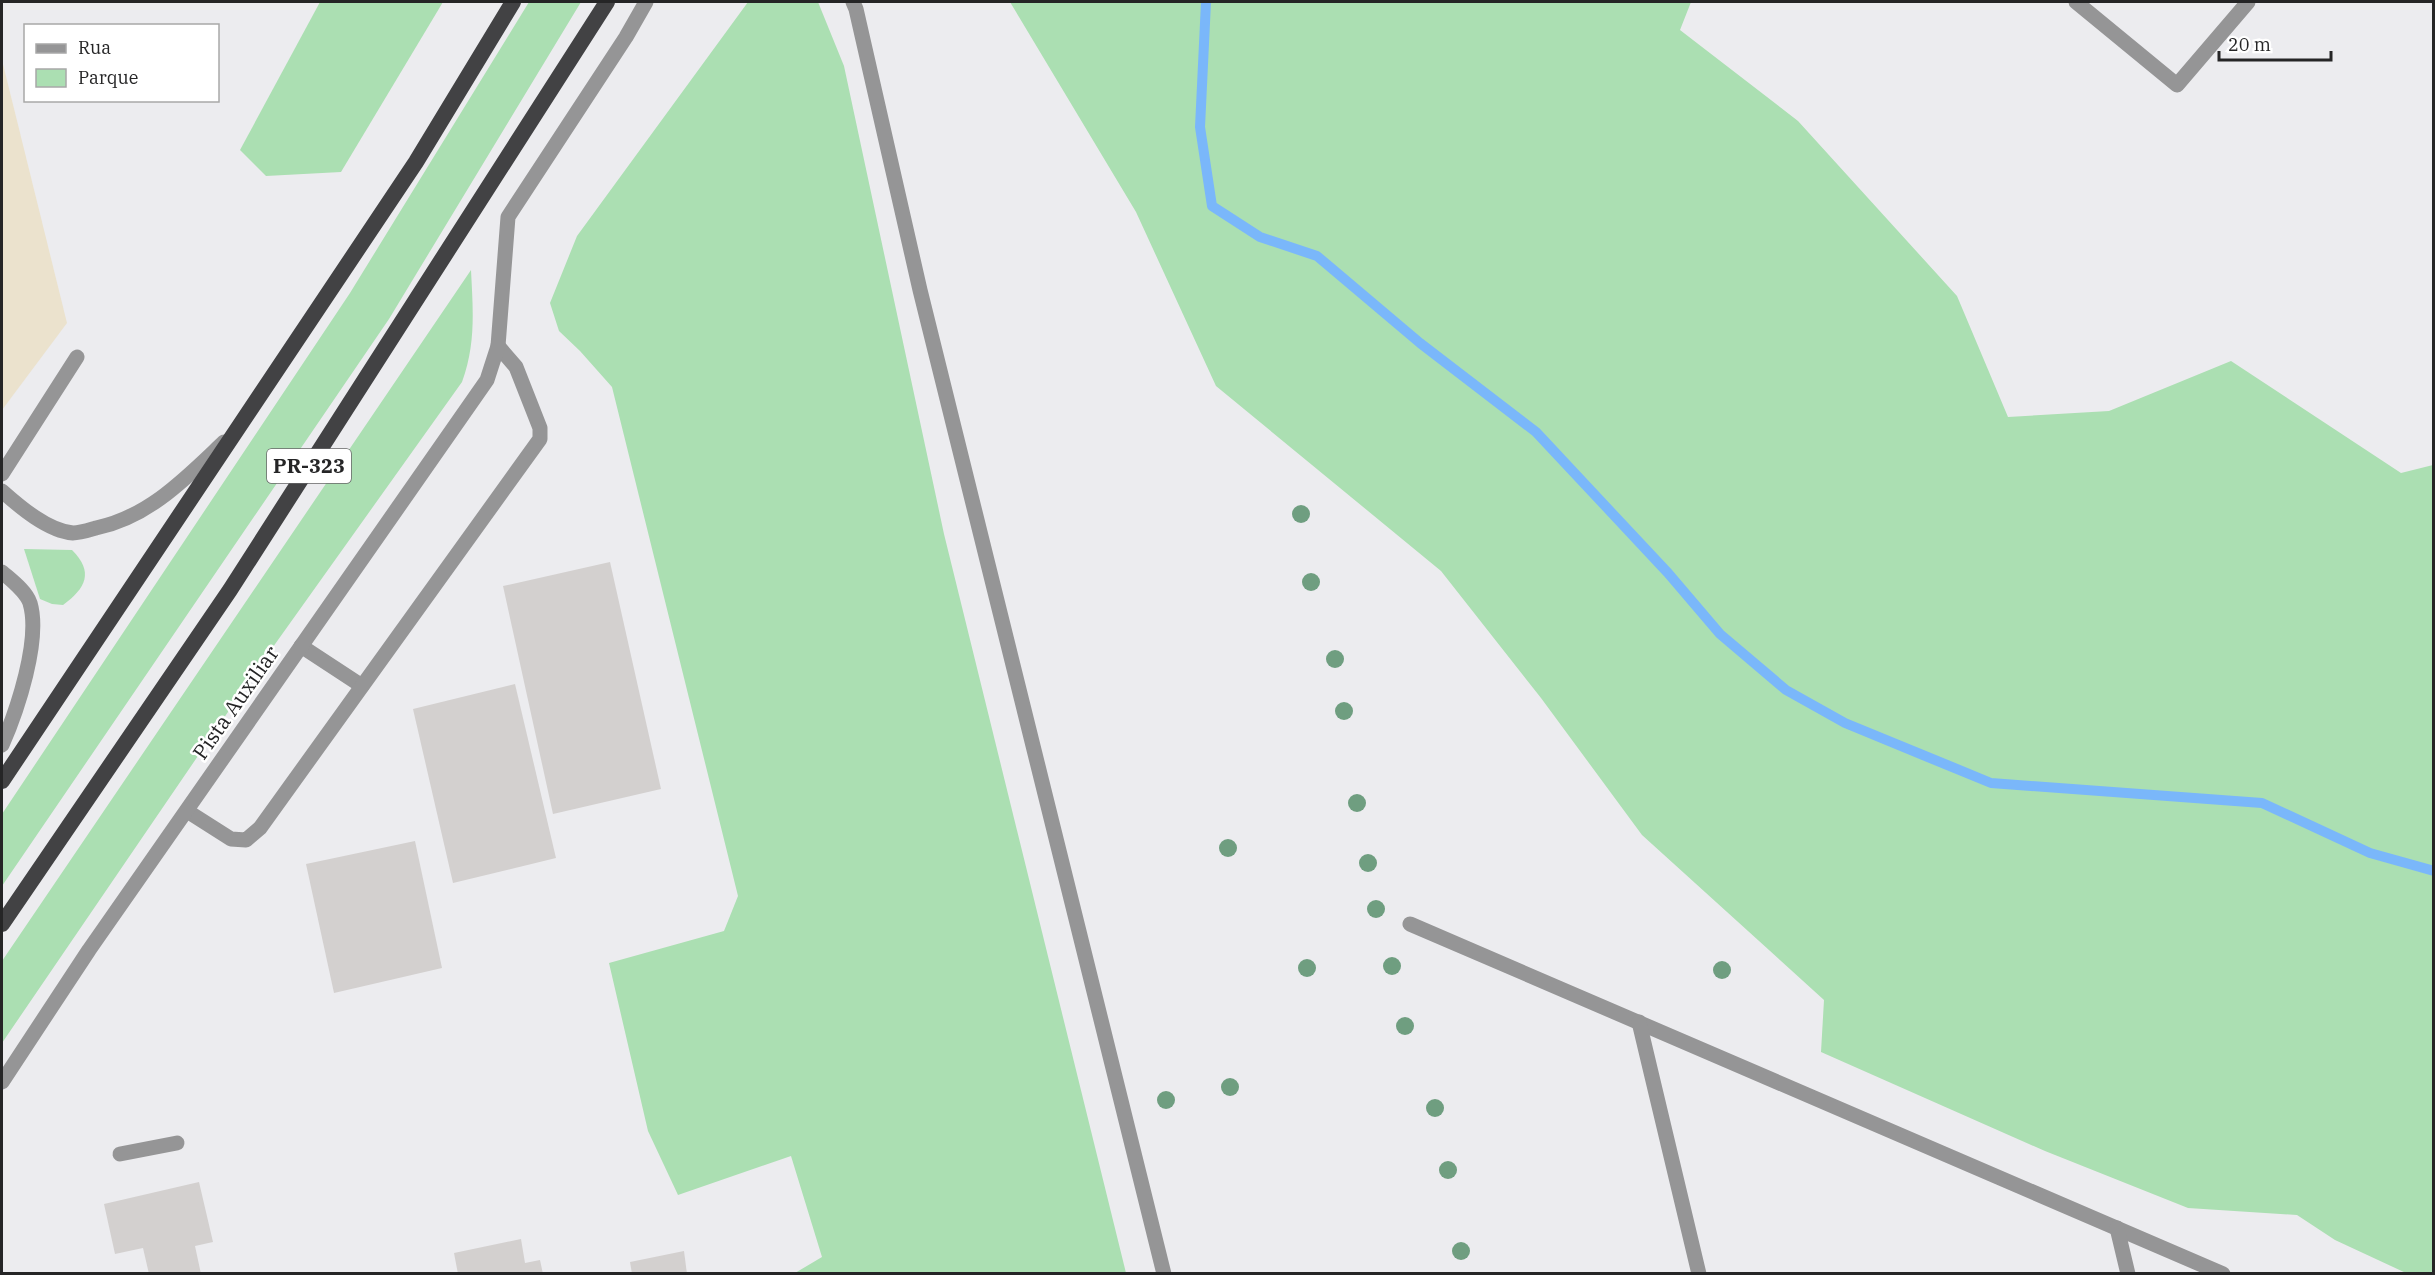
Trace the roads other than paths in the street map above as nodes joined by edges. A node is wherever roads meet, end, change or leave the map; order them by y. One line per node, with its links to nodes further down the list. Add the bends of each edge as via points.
1 (513, 2): 9 (highway, via 416,162)
2 (607, 2): 18 (highway, PR-323, via 230,590)
3 (646, 2): 7 (street, Pista Auxiliar, via 508,217)
4 (853, 2): 25 (street, via 920,290)
5 (2076, 2): 6 (street, via 2177,85)
6 (2248, 2)
7 (498, 346): 13 (street, Pista Auxiliar, via 487,380); 14 (street, via 516,367 540,428 540,439)
8 (77, 357): 10 (street)
9 (235, 431): 11 (street, via 151,507 113,525 73,533 50,526); 16 (highway)
10 (2, 474)
11 (2, 491)
12 (2, 572): 15 (street, via 30,602 33,633 14,717)
13 (301, 646): 14 (street); 17 (street, Pista Auxiliar)
14 (362, 686): 17 (street, via 260,828 246,840 231,839)
15 (2, 745)
16 (2, 781)
17 (187, 811): 21 (street, Pista Auxiliar)
18 (2, 924)
19 (1410, 924): 20 (street)
20 (1639, 1022): 24 (street); 26 (street)
21 (2, 1082)
22 (177, 1143): 23 (street)
23 (120, 1154)
24 (2117, 1228): 27 (street); 28 (street)
25 (1164, 1274)
26 (1700, 1274)
27 (2128, 1274)
28 (2223, 1274)

